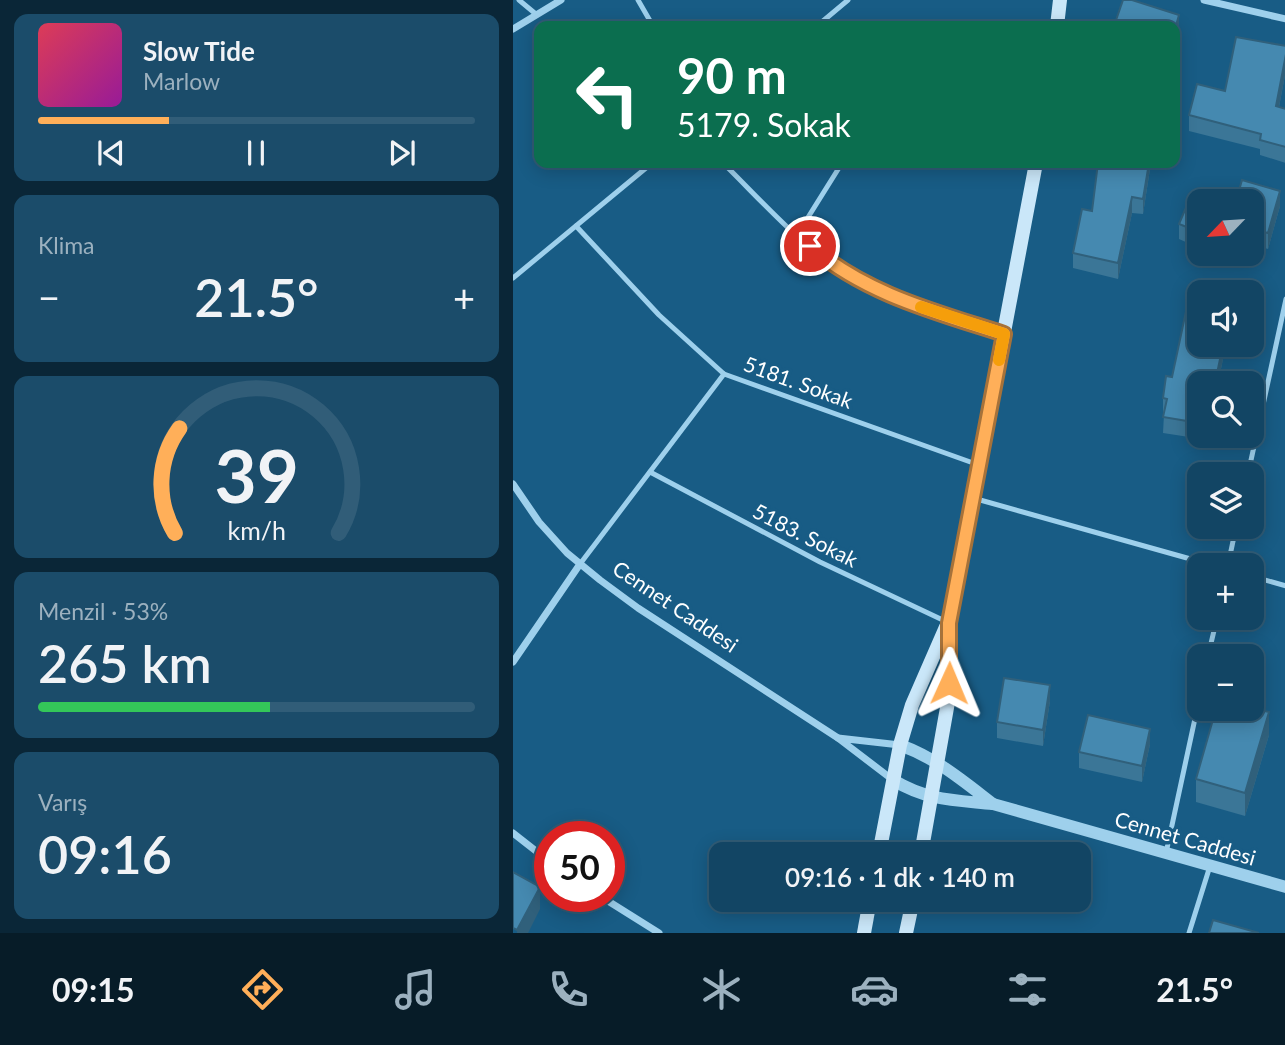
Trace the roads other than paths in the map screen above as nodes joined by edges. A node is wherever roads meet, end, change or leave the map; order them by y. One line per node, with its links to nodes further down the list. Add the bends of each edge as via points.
1 (519, 0): 7 (lane)
2 (561, 0): 7 (street)
3 (638, 0): 9 (lane)
4 (848, 0): 10 (lane)
5 (1060, 0): 11 (main road)
6 (1204, 0): 8 (street)
7 (537, 15): 12 (street)
8 (1285, 19)
9 (650, 21)
10 (823, 21)
11 (1058, 21)
12 (513, 29)
13 (646, 168): 17 (lane)
14 (728, 168): 18 (lane)
15 (839, 168): 18 (lane)
16 (1035, 168): 22 (main road)
17 (576, 226): 19 (lane); 23 (lane, 5181. Sokak, via 659,315)
18 (797, 235): 22 (lane, via 851,277 875,289)
19 (513, 278)
20 (1285, 299): 21 (lane)
21 (1284, 315): 24 (lane)
22 (1004, 334): 25 (main road)
23 (724, 374): 25 (lane, 5181. Sokak); 26 (lane)
24 (1251, 462)
25 (979, 465): 28 (main road)
26 (649, 472): 30 (lane); 33 (lane, 5183. Sokak, via 820,562)
27 (513, 484): 30 (street, Cennet Caddesi, via 539,522)
28 (973, 498): 29 (lane); 33 (main road)
29 (1187, 558)
30 (580, 564): 34 (street); 36 (street, Cennet Caddesi, via 638,608)
31 (1264, 580): 32 (lane)
32 (1285, 586)
33 (949, 623): 37 (main road, via 912,705); 38 (main road, via 948,702)
34 (513, 662)
35 (1194, 721): 46 (lane)
36 (838, 738): 37 (street, Cennet Caddesi); 39 (street, Cennet Caddesi)
37 (900, 745): 38 (street, Cennet Caddesi); 39 (main road)
38 (939, 763): 40 (main road); 41 (street, Cennet Caddesi)
39 (893, 780): 40 (street, Cennet Caddesi); 43 (main road)
40 (932, 798): 41 (street, Cennet Caddesi); 44 (main road)
41 (993, 804): 46 (street, Cennet Caddesi)
42 (513, 833): 45 (street)
43 (881, 842)
44 (923, 842)
45 (534, 849)
46 (1166, 853): 47 (street, Cennet Caddesi)
47 (1209, 866): 48 (street, Cennet Caddesi); 55 (lane)
48 (1285, 887)
49 (625, 912): 52 (street)
50 (868, 912): 53 (main road)
51 (910, 912): 54 (main road)
52 (659, 933)
53 (864, 933)
54 (906, 933)
55 (1189, 933)

